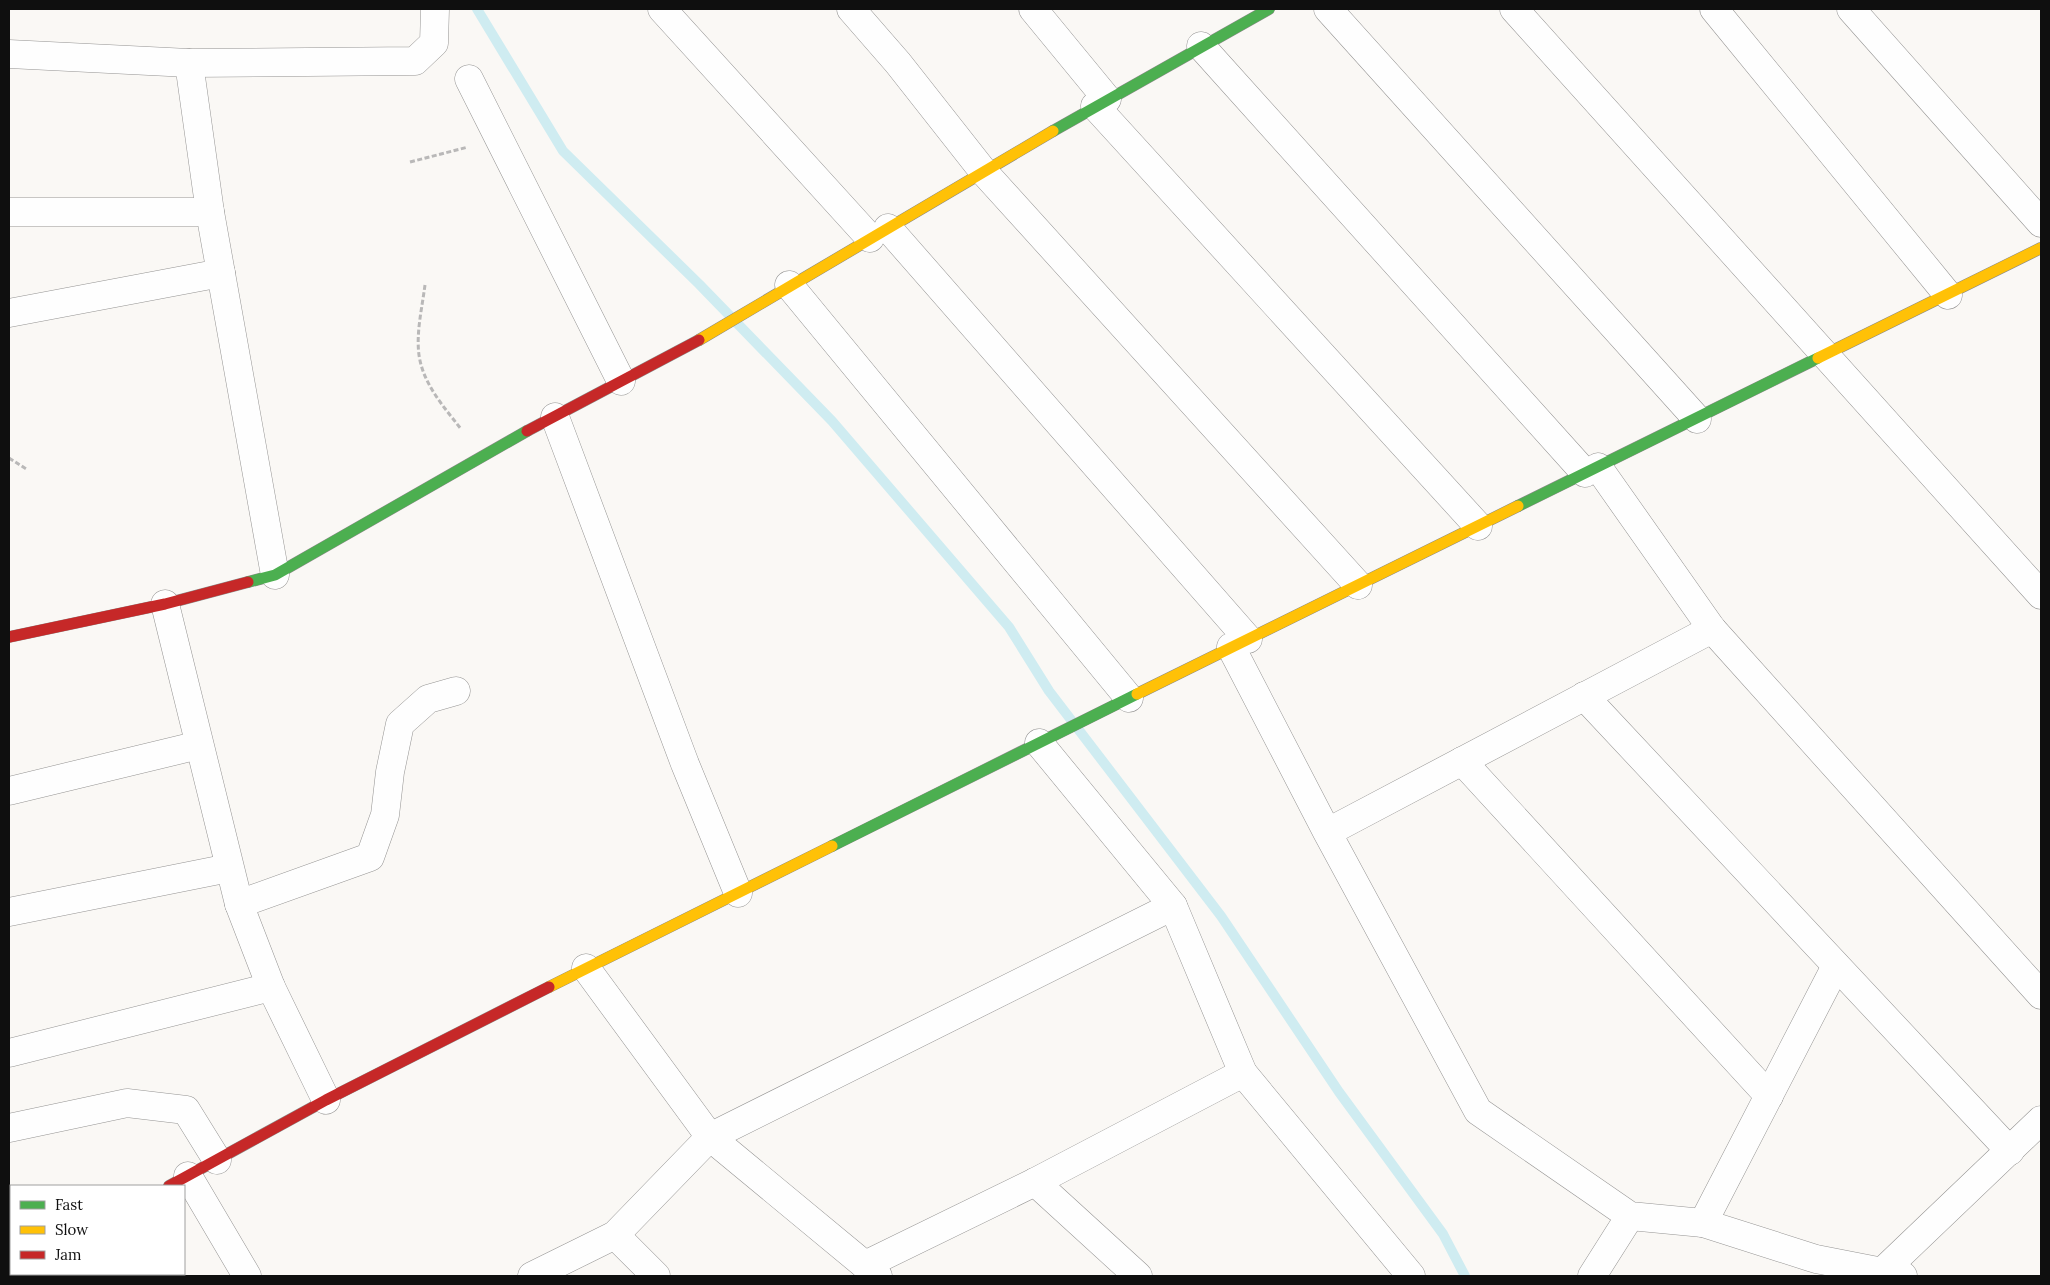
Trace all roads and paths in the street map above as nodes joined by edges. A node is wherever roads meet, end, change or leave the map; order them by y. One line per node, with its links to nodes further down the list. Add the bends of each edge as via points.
1 (435, 9): 12 (street, via 434,43 415,61)
2 (662, 9): 20 (street)
3 (851, 9): 17 (street)
4 (1033, 9): 14 (street)
5 (1269, 9): 10 (street)
6 (1328, 9): 30 (street)
7 (1514, 9): 27 (street)
8 (1714, 9): 25 (street)
9 (1851, 9): 21 (street)
10 (1201, 46): 14 (street); 34 (street)
11 (9, 54): 12 (street)
12 (189, 63): 19 (street)
13 (469, 79): 15 (street)
14 (1101, 102): 17 (street); 35 (street)
15 (498, 140): 16 (path); 28 (street)
16 (410, 162)
17 (984, 171): 20 (street); 37 (street)
18 (9, 212): 19 (street)
19 (210, 212): 22 (street)
20 (879, 233): 24 (street); 42 (street)
21 (2041, 243): 25 (street)
22 (221, 273): 26 (street); 36 (street)
23 (425, 286): 31 (path, via 419,322 419,356 431,390)
24 (779, 292): 28 (street, via 706,336); 45 (street)
25 (1948, 295): 27 (street)
26 (9, 313)
27 (1825, 356): 30 (street); 38 (street)
28 (621, 381): 29 (street)
29 (555, 417): 31 (street); 52 (street, via 685,764)
30 (1697, 418): 34 (street)
31 (481, 455): 36 (street)
32 (9, 458): 33 (path)
33 (28, 470)
34 (1591, 470): 35 (street); 40 (street)
35 (1478, 526): 37 (street)
36 (275, 575): 39 (street)
37 (1358, 585): 42 (street)
38 (2041, 595)
39 (165, 604): 41 (street); 47 (street)
40 (1712, 629): 44 (street); 59 (street)
41 (9, 637)
42 (1240, 643): 45 (street); 50 (street)
43 (456, 691): 53 (street, via 428,699 400,724 390,772 386,816 370,857)
44 (1584, 696): 48 (street); 56 (street)
45 (1119, 703): 46 (street)
46 (1046, 739): 52 (street); 54 (street)
47 (200, 745): 49 (street); 51 (street)
48 (1462, 761): 50 (street); 62 (street)
49 (9, 791)
50 (1328, 832): 72 (street, via 1478,1111)
51 (229, 868): 53 (street); 55 (street)
52 (738, 892): 57 (street)
53 (239, 904): 58 (street)
54 (1173, 906): 61 (street); 66 (street)
55 (9, 912)
56 (1836, 966): 62 (street); 67 (street)
57 (586, 968): 63 (street); 66 (street)
58 (271, 987): 60 (street); 63 (street)
59 (2041, 995)
60 (9, 1053)
61 (1243, 1074): 70 (street); 82 (street)
62 (1769, 1096): 73 (street)
63 (326, 1100): 68 (street)
64 (2041, 1120): 67 (street)
65 (9, 1128): 68 (street, via 127,1103 186,1110)
66 (710, 1137): 74 (street); 76 (street)
67 (2010, 1150): 77 (street)
68 (217, 1160): 69 (street)
69 (178, 1181)
70 (1035, 1182): 76 (street); 81 (street)
71 (185, 1191): 78 (street)
72 (1630, 1216): 73 (street); 83 (street)
73 (1703, 1223): 75 (street)
74 (615, 1235): 79 (street); 80 (street)
75 (1810, 1267): 77 (street)
76 (871, 1271)
77 (1893, 1274)
78 (247, 1276)
79 (532, 1276)
80 (656, 1276)
81 (1138, 1276)
82 (1411, 1276)
83 (1592, 1276)

